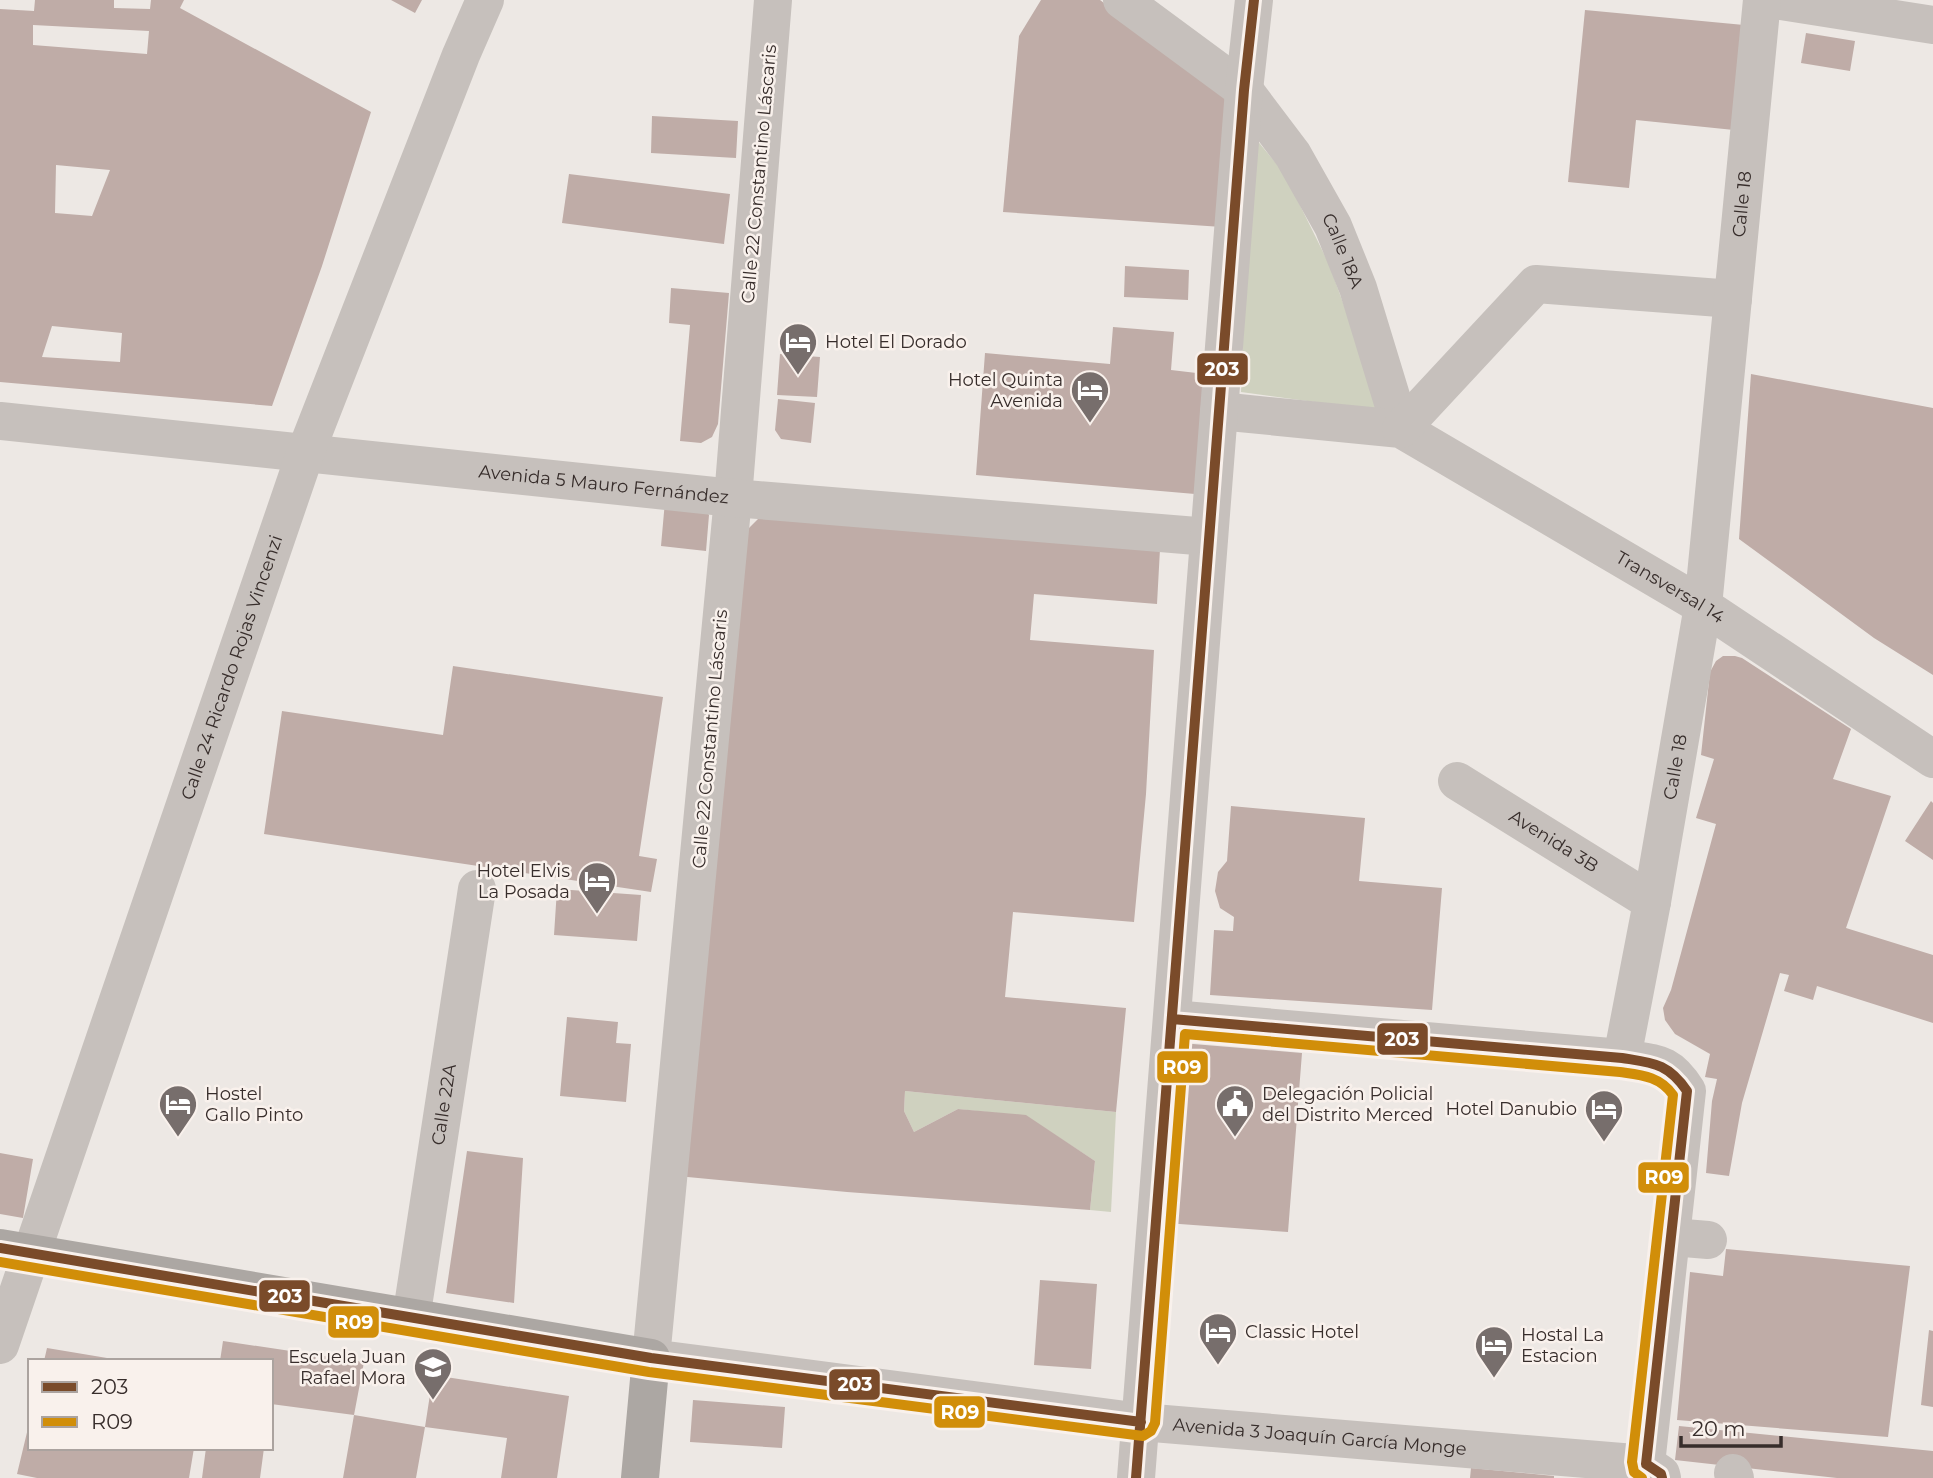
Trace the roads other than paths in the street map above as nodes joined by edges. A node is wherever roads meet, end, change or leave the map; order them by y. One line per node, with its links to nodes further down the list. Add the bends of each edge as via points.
1 (485, 0): 13 (street, Calle 24 Ricardo Rojas Vincenzi)
2 (773, 0): 14 (street, Calle 22 Constantino Láscaris)
3 (1122, 0): 8 (street, Calle 18A)
4 (1254, 0): 8 (street)
5 (1762, 0): 9 (street, Calle 18)
6 (1774, 0): 7 (street)
7 (1933, 25)
8 (1244, 90): 10 (street); 12 (street, Calle 18A, via 1293,155 1333,226 1358,288)
9 (1733, 299): 12 (street, via 1535,284); 16 (street, Calle 18)
10 (1219, 411): 12 (street); 15 (street)
11 (0, 421): 13 (street, Avenida 5 Mauro Fernández)
12 (1401, 429): 16 (street, Transversal 14)
13 (305, 454): 14 (street, Avenida 5 Mauro Fernández); 23 (street, Calle 24 Ricardo Rojas Vincenzi)
14 (733, 498): 15 (street, Avenida 5 Mauro Fernández); 26 (street, Calle 22 Constantino Láscaris)
15 (1209, 537): 21 (street)
16 (1703, 606): 17 (street, Transversal 14); 20 (street, Calle 18)
17 (1933, 759)
18 (1457, 781): 20 (street, Avenida 3B)
19 (477, 889): 24 (street, Calle 22A)
20 (1651, 902): 22 (street, Calle 18)
21 (1172, 1019): 22 (street); 27 (street)
22 (1622, 1058): 29 (street, via 1659,1064 1675,1073 1687,1091 1690,1238)
23 (16, 1252): 24 (highway, Avenida 3 Joaquín García Monge); 25 (street, Calle 24 Ricardo Rojas Vincenzi)
24 (411, 1319): 26 (highway, Avenida 3 Joaquín García Monge)
25 (0, 1345)
26 (651, 1358): 27 (street, Avenida 3 Joaquín García Monge); 30 (highway, Calle 22 Constantino Láscaris)
27 (1141, 1423): 28 (street, Avenida 3 Joaquín García Monge); 31 (street)
28 (1456, 1464): 29 (street, Avenida 3 Joaquín García Monge)
29 (1654, 1471)
30 (640, 1478)
31 (1136, 1478)

